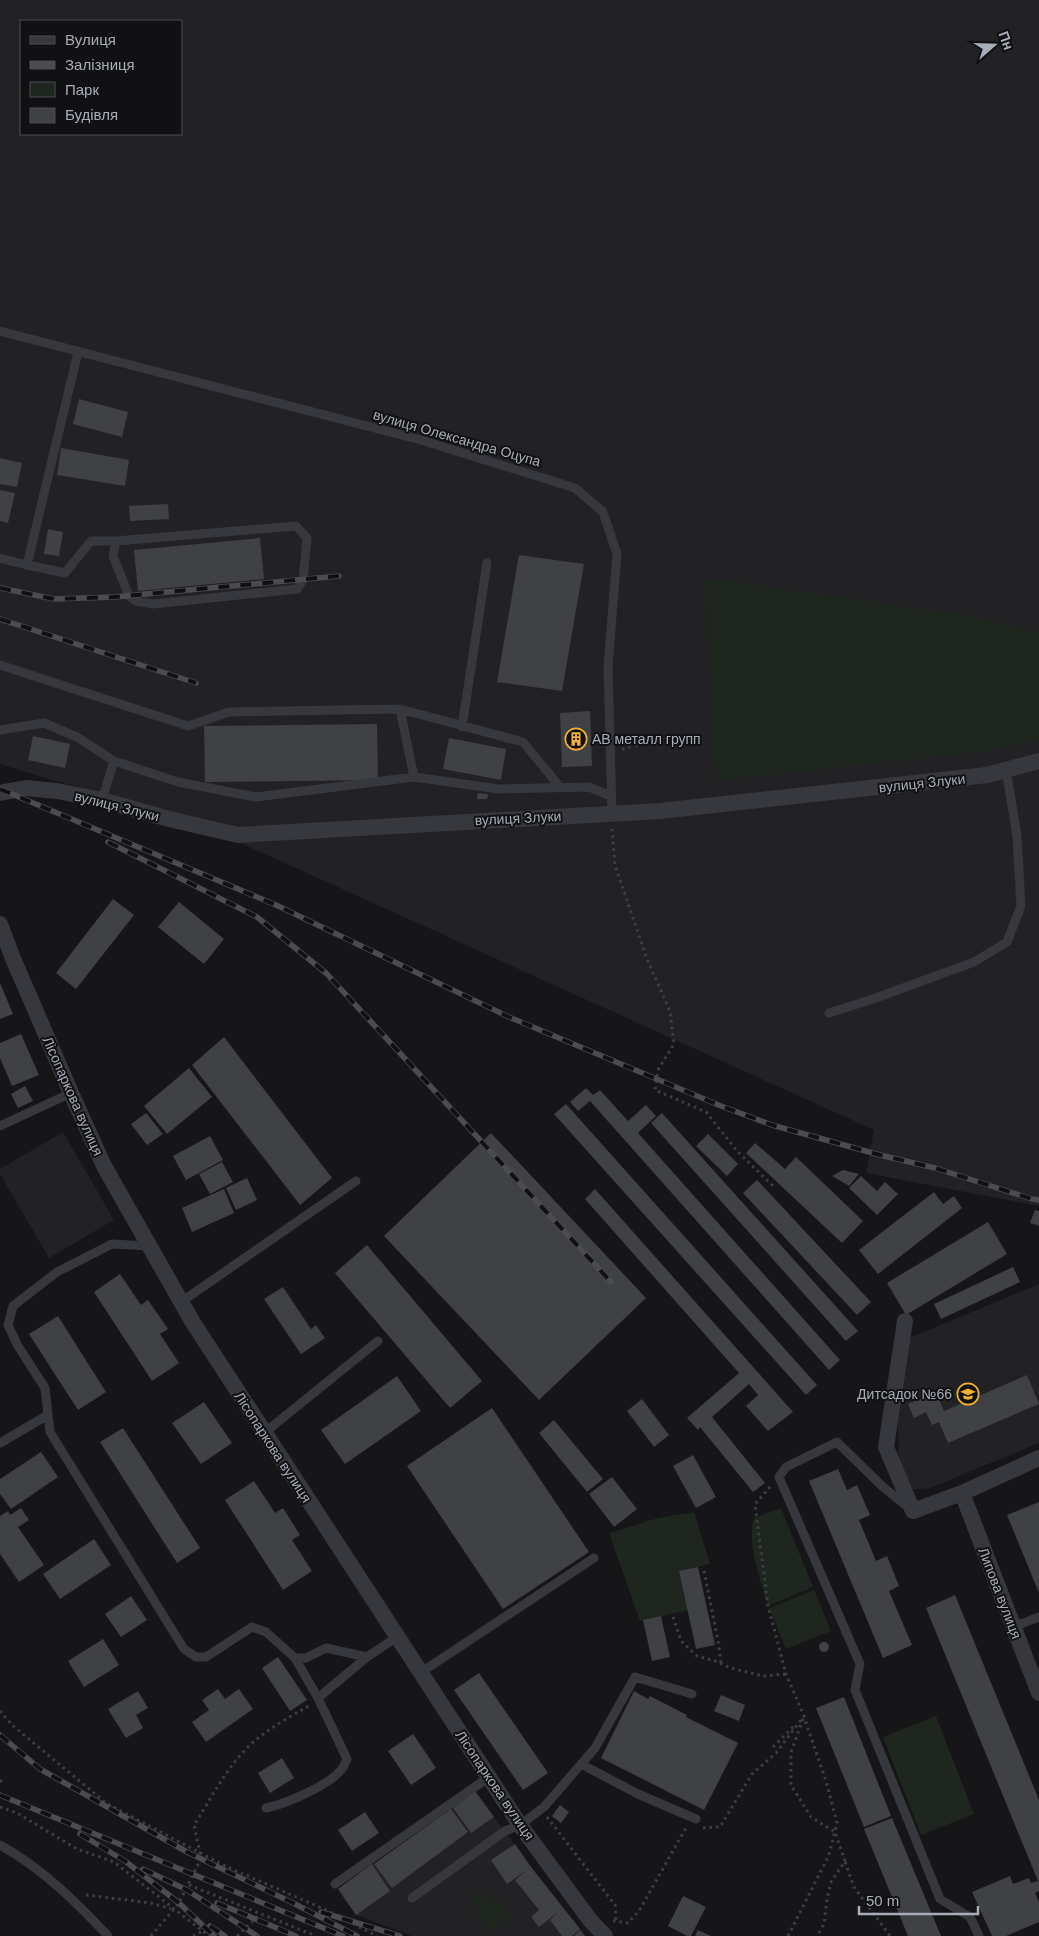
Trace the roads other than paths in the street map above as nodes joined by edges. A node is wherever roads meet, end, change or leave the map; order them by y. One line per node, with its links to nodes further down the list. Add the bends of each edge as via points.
1 (0, 331): 2 (lane, вулиця Олександра Оцупа)
2 (78, 352): 6 (lane); 17 (lane, вулиця Олександра Оцупа, via 421,440 575,488 603,512 617,554 608,666)
3 (116, 541): 3 (lane, via 296,526 306,538 303,580 297,588 153,604 136,601 129,596 113,556); 6 (lane, via 91,541 65,573)
4 (0, 558): 6 (lane)
5 (487, 563): 9 (lane)
6 (27, 565)
7 (0, 665): 8 (lane, via 188,726 230,712)
8 (400, 709): 9 (lane); 14 (lane)
9 (462, 727): 15 (lane, via 523,742)
10 (0, 730): 11 (lane, via 44,723 76,737)
11 (114, 761): 14 (lane, via 178,782 256,797); 18 (lane)
12 (1039, 761): 13 (street, вулиця Злуки)
13 (1006, 770): 19 (street, вулиця Злуки, via 987,775 680,809); 22 (lane, via 1017,836 1021,906 1007,942 974,962)
14 (414, 778): 15 (lane, via 499,789)
15 (560, 787): 17 (lane, via 589,786)
16 (0, 793): 18 (street, вулиця Злуки, via 26,788)
17 (611, 796): 19 (lane, вулиця Олександра Оцупа)
18 (102, 800): 19 (street, вулиця Злуки, via 238,835)
19 (612, 813)
20 (0, 924): 21 (street, Лісопаркова вулиця)
21 (6, 958): 23 (street, Лісопаркова вулиця)
22 (829, 1013)
23 (71, 1093): 24 (lane); 26 (street, Лісопаркова вулиця, via 104,1166)
24 (0, 1126)
25 (356, 1181): 27 (lane)
26 (149, 1246): 27 (street, Лісопаркова вулиця); 30 (lane, via 112,1244 57,1272 13,1306 8,1325 45,1388)
27 (182, 1302): 31 (street, Лісопаркова вулиця)
28 (905, 1321): 35 (street, via 886,1447)
29 (378, 1342): 31 (lane)
30 (48, 1415): 32 (lane); 40 (lane, via 50,1432 184,1649 196,1657 206,1657 252,1627 266,1632)
31 (264, 1433): 39 (street, Лісопаркова вулиця)
32 (0, 1443)
33 (1039, 1458): 34 (street)
34 (962, 1493): 35 (street); 38 (street, Липова вулиця)
35 (913, 1511): 56 (lane, via 837,1442 786,1467 779,1477 860,1664 855,1690 940,1899 970,1917)
36 (594, 1558): 42 (lane)
37 (1039, 1617): 38 (lane)
38 (1013, 1627): 43 (street, Липова вулиця)
39 (397, 1636): 41 (lane); 42 (street, Лісопаркова вулиця)
40 (295, 1658): 41 (lane, via 306,1658 326,1648); 45 (lane)
41 (367, 1658): 45 (lane)
42 (420, 1673): 47 (street, Лісопаркова вулиця)
43 (1039, 1693)
44 (692, 1694): 46 (lane, via 635,1677 595,1748)
45 (318, 1698): 48 (lane, via 347,1759 341,1770 330,1779 296,1799)
46 (581, 1764): 49 (lane); 50 (lane, via 542,1809)
47 (489, 1777): 50 (street, Лісопаркова вулиця); 52 (lane)
48 (266, 1808)
49 (694, 1822)
50 (520, 1825): 53 (lane, via 505,1830); 54 (street, Лісопаркова вулиця)
51 (0, 1845): 55 (lane, via 66,1893)
52 (335, 1884)
53 (412, 1898)
54 (606, 1931)
55 (108, 1936)
56 (979, 1936)

